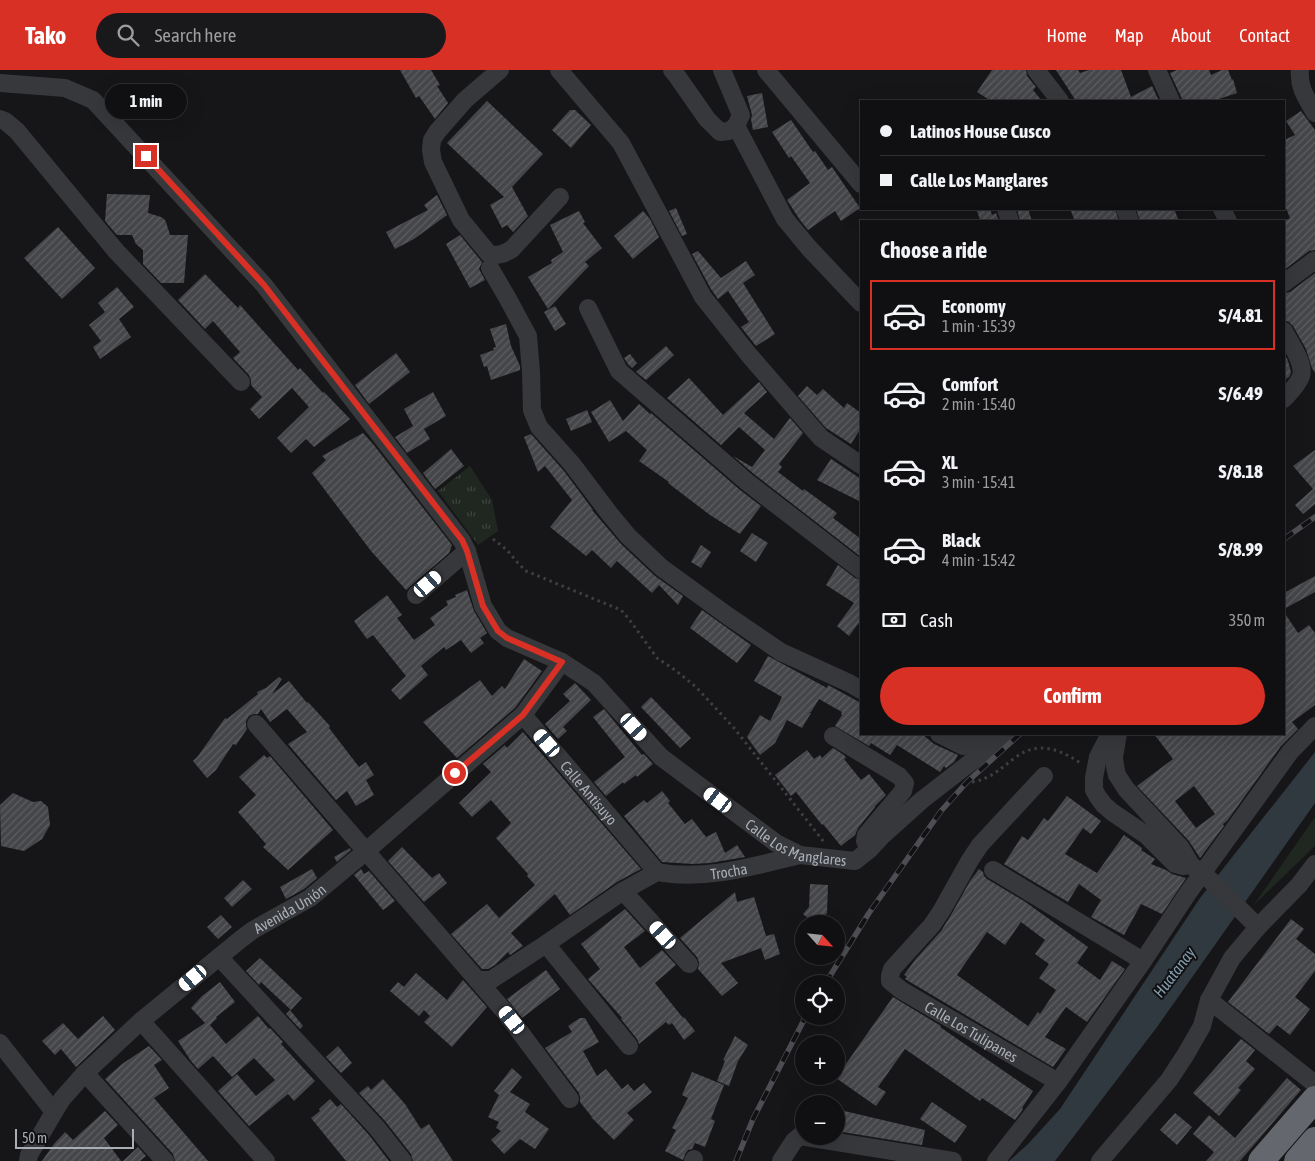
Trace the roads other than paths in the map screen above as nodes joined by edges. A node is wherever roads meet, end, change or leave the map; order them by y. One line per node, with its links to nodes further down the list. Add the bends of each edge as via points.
1 (500, 70): 16 (street, via 465,100 432,140 433,162 460,220 489,254 497,256 512,249)
2 (559, 70): 25 (street, via 621,143 703,298 821,438)
3 (672, 70): 14 (street, via 720,132)
4 (722, 70): 14 (street, via 741,115)
5 (766, 70): 15 (street)
6 (1036, 70): 10 (street)
7 (1157, 70): 11 (street)
8 (1300, 70): 12 (street, via 1301,87)
9 (0, 83): 26 (street, Calle Los Manglares, via 65,88 93,100 264,285 462,540)
10 (1059, 100)
11 (1171, 100)
12 (1315, 113)
13 (0, 119): 23 (street, via 17,131 116,252)
14 (736, 126): 20 (street, via 785,218)
15 (860, 183)
16 (560, 198)
17 (1315, 260): 19 (street)
18 (490, 268): 30 (street, via 528,336 532,410 539,427 628,536 662,568 774,647)
19 (1285, 282)
20 (860, 302)
21 (588, 308): 27 (street, via 619,371 747,482)
22 (1285, 333): 24 (street, via 1300,361 1302,375)
23 (241, 382)
24 (1285, 398)
25 (860, 464)
26 (467, 551): 28 (street); 29 (street, Calle Los Manglares, via 483,606 498,631)
27 (860, 569)
28 (416, 595)
29 (562, 662): 31 (street, Avenida Unión); 43 (street, Calle Los Manglares, via 594,683 661,757 776,843)
30 (860, 690)
31 (523, 715): 42 (street, Avenida Unión); 46 (street, Calle Antisuyo)
32 (256, 724): 42 (street)
33 (1315, 726): 47 (street, via 1290,752)
34 (941, 735): 35 (street, via 963,746)
35 (982, 735)
36 (1006, 735): 41 (street, via 922,800)
37 (1109, 735): 47 (street, via 1098,757 1094,778 1098,797 1112,812 1146,835 1175,864)
38 (1118, 735): 47 (street, via 1114,757 1122,783)
39 (833, 736): 41 (street, via 899,776 905,783 903,791 866,835 865,841)
40 (1044, 776): 60 (street, Calle Los Tulipanes, via 980,845 932,925 892,970 890,981)
41 (870, 849): 43 (street, Calle Los Manglares, via 855,861)
42 (365, 852): 51 (street, Avenida Unión, via 310,898 253,930); 54 (street)
43 (800, 855): 46 (street, Trocha, via 718,872 674,875)
44 (1315, 864): 49 (street, via 1299,885)
45 (993, 870): 52 (street)
46 (657, 872): 48 (street)
47 (1201, 872): 49 (street); 52 (street)
48 (623, 891): 50 (street); 53 (street)
49 (1254, 923): 55 (street)
50 (546, 944): 54 (street, via 491,980); 58 (street)
51 (219, 957): 56 (street, Avenida Unión); 70 (street, via 377,1128)
52 (1143, 960): 60 (street)
53 (689, 964)
54 (477, 980): 62 (street)
55 (1209, 1000): 61 (street); 74 (street, via 1202,1026 1186,1054)
56 (141, 1021): 59 (street, Avenida Unión); 69 (street)
57 (0, 1042): 64 (street)
58 (629, 1046)
59 (85, 1073): 64 (street, Avenida Unión); 68 (street)
60 (1058, 1082): 73 (street)
61 (1315, 1084)
62 (570, 1099)
63 (1315, 1099): 75 (highway)
64 (54, 1112): 67 (street, Avenida Unión)
65 (1315, 1140): 76 (highway)
66 (862, 1154): 71 (street, via 800,1136); 72 (street)
67 (31, 1159)
68 (165, 1161)
69 (266, 1161)
70 (402, 1161)
71 (782, 1161)
72 (953, 1161)
73 (996, 1161)
74 (1100, 1161)
75 (1261, 1161)
76 (1297, 1161)

